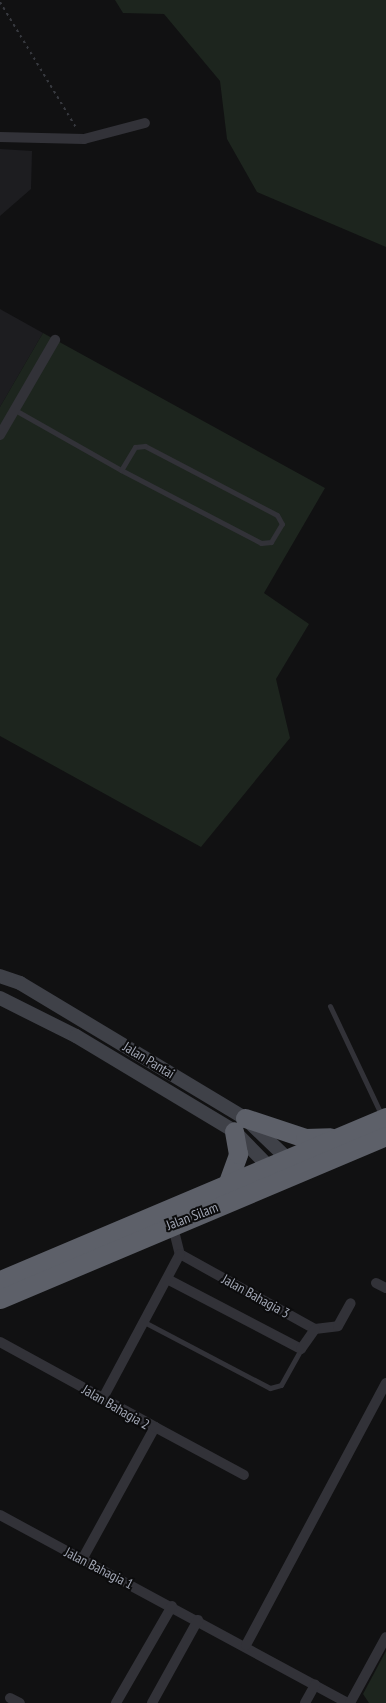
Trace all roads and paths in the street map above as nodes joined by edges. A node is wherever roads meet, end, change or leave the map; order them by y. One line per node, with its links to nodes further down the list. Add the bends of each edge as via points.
1 (0, 2): 4 (path)
2 (145, 123): 4 (street)
3 (0, 137): 4 (street)
4 (84, 139)
5 (55, 340): 6 (street)
6 (14, 410): 7 (street); 8 (lane)
7 (0, 435)
8 (121, 470): 8 (lane, via 261,543 271,542 282,524 277,515 145,446 135,447)
9 (0, 976): 12 (street, Jalan Pantai, via 20,983)
10 (0, 998): 12 (street, Jalan Pantai)
11 (330, 1006): 13 (lane)
12 (240, 1124): 14 (highway, via 305,1138); 15 (street, Jalan Pantai); 16 (street, Jalan Pantai); 17 (highway, via 238,1154)
13 (385, 1124): 14 (highway, Jalan Silam); 15 (highway, Jalan Silam)
14 (341, 1137): 15 (highway, Jalan Silam)
15 (294, 1165): 16 (highway, Jalan Silam)
16 (275, 1173): 17 (highway, Jalan Silam); 18 (highway, Jalan Silam)
17 (228, 1182): 20 (highway, Jalan Silam)
18 (172, 1223): 19 (street); 22 (highway, Jalan Silam)
19 (180, 1254): 21 (street); 25 (street, Jalan Bahagia 3)
20 (0, 1280)
21 (169, 1280): 24 (street); 27 (street)
22 (0, 1299)
23 (351, 1303): 25 (street, via 338,1326)
24 (146, 1323): 27 (lane, via 270,1388 281,1385); 29 (street)
25 (315, 1329): 27 (street)
26 (0, 1342): 29 (street, Jalan Bahagia 2)
27 (301, 1350)
28 (386, 1383): 37 (street)
29 (102, 1398): 30 (street, Jalan Bahagia 2)
30 (154, 1427): 31 (street); 33 (street, Jalan Bahagia 2)
31 (244, 1475)
32 (0, 1516): 33 (street, Jalan Bahagia 1)
33 (82, 1560): 34 (street, Jalan Bahagia 1)
34 (172, 1606): 35 (street, Jalan Bahagia 1); 41 (street)
35 (198, 1620): 37 (street, Jalan Bahagia 1); 42 (street)
36 (386, 1637): 44 (street)
37 (246, 1645): 38 (street, Jalan Bahagia 1)
38 (315, 1685): 43 (street); 44 (street, Jalan Bahagia 1)
39 (10, 1698): 40 (street)
40 (20, 1703)
41 (116, 1703)
42 (152, 1703)
43 (305, 1703)
44 (349, 1703)

